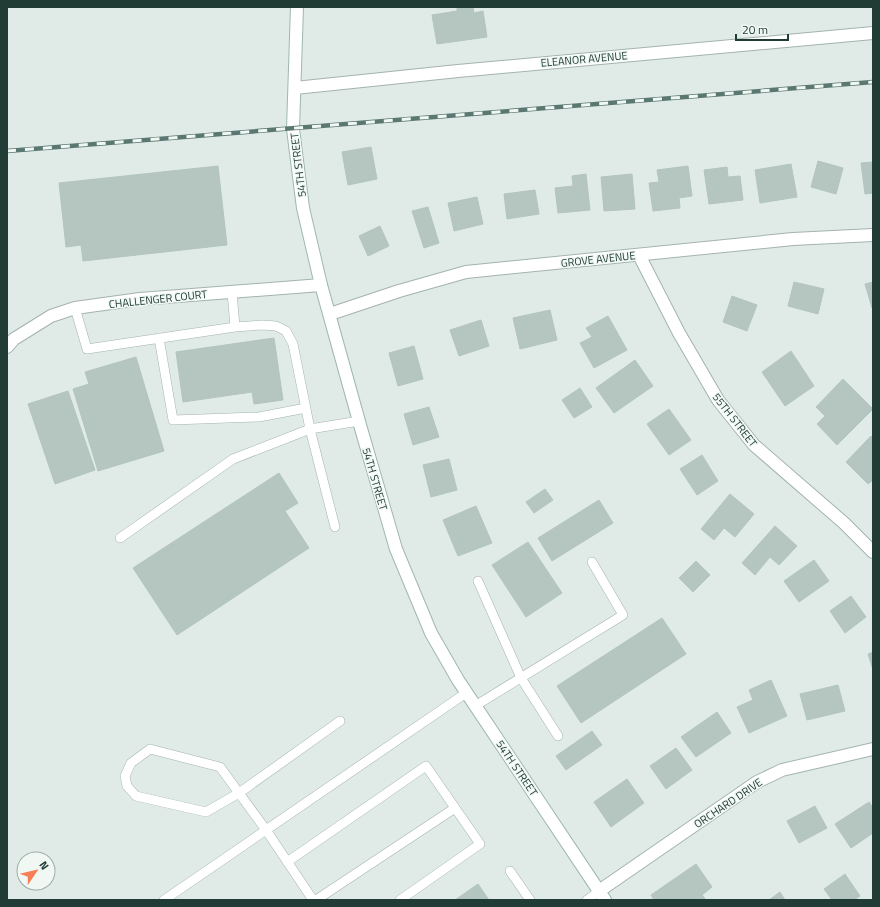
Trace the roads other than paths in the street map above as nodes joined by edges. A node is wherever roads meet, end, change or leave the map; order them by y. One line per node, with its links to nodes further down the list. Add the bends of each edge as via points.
1 (297, 7): 3 (street, 54TH STREET)
2 (873, 33): 3 (street, ELEANOR AVENUE, via 458,70)
3 (295, 88): 6 (street, 54TH STREET, via 293,129 303,208)
4 (873, 235): 5 (street, GROVE AVENUE, via 793,239)
5 (638, 255): 9 (street, GROVE AVENUE, via 466,272); 18 (street, 55TH STREET, via 718,400 749,440 844,523)
6 (321, 285): 7 (street, CHALLENGER COURT); 9 (street, 54TH STREET)
7 (232, 292): 8 (street, CHALLENGER COURT, via 140,299); 10 (lane)
8 (75, 308): 11 (lane, via 87,349); 12 (street, CHALLENGER COURT, via 51,316 14,339)
9 (330, 314): 14 (street, 54TH STREET)
10 (235, 327): 11 (lane); 13 (lane, via 276,326 286,331 293,344)
11 (159, 338): 13 (lane, via 173,420 259,417)
12 (7, 347)
13 (306, 408): 15 (lane)
14 (358, 421): 15 (lane); 22 (street, 54TH STREET, via 396,549 431,633)
15 (310, 430): 16 (lane); 17 (lane, via 233,459)
16 (335, 527)
17 (120, 538)
18 (873, 552)
19 (592, 562): 21 (lane, via 623,615)
20 (478, 581): 21 (lane)
21 (521, 678): 23 (lane); 25 (lane)
22 (466, 693): 23 (street, 54TH STREET); 29 (lane)
23 (475, 706): 32 (street, 54TH STREET)
24 (340, 721): 27 (lane)
25 (558, 736)
26 (873, 749): 32 (street, ORCHARD DRIVE, via 782,770 757,782)
27 (239, 793): 27 (lane, via 220,767 150,749 131,763 125,776 127,786 136,796 206,812); 29 (lane)
28 (455, 808): 30 (lane, via 426,766); 34 (lane); 35 (lane, via 480,844)
29 (266, 830): 30 (lane); 33 (lane)
30 (287, 862): 34 (lane)
31 (510, 871): 36 (lane)
32 (602, 896): 37 (lane)
33 (164, 900)
34 (314, 900)
35 (400, 900)
36 (530, 900)
37 (587, 900)

